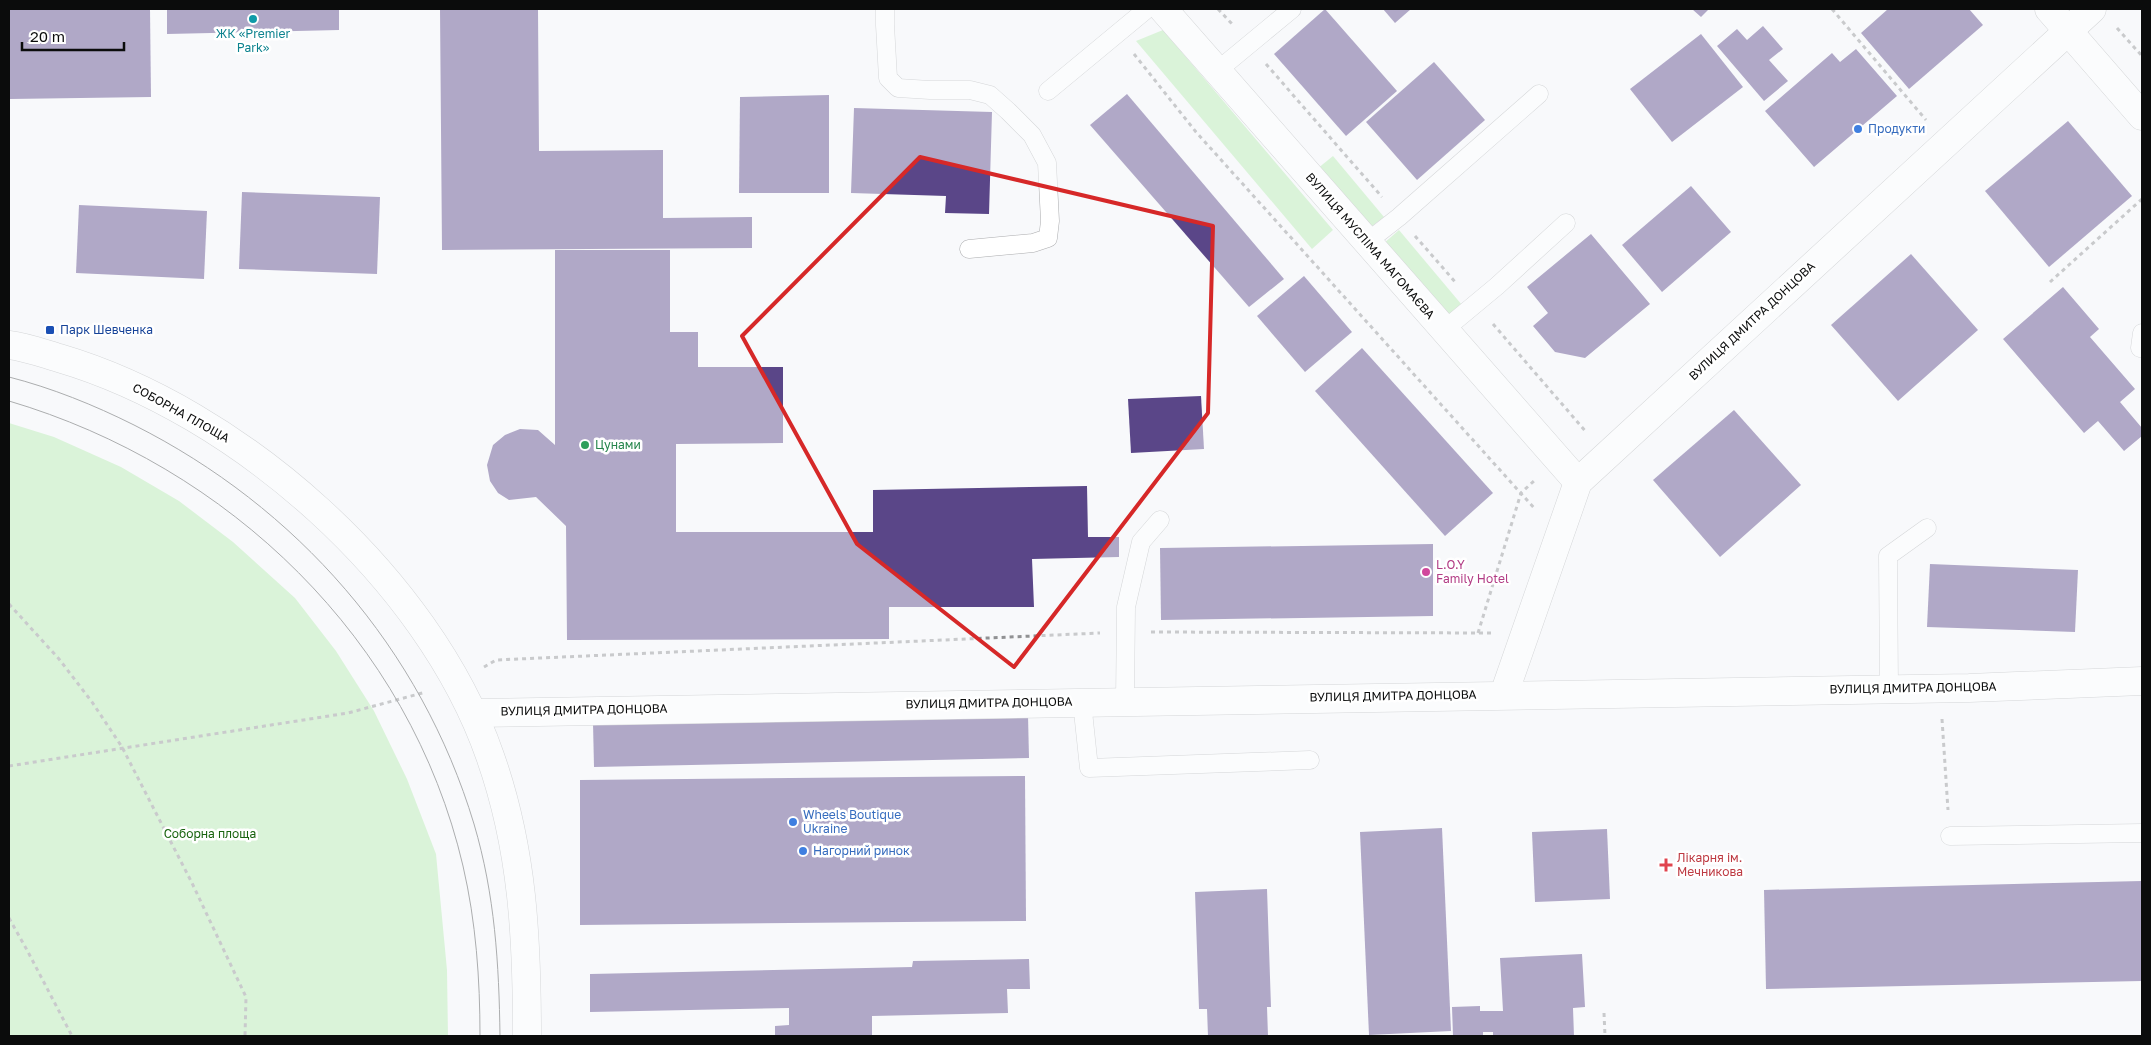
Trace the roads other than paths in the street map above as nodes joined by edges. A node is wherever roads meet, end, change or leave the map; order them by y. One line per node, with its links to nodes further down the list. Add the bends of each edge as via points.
1 (886, 9): 14 (lane, via 888,78 898,88 970,90 990,95 1032,135 1047,162 1048,238 1033,243)
2 (1147, 9): 9 (lane)
3 (1163, 9): 8 (street, ВУЛИЦЯ МУСЛІМА МАГОМАЄВА)
4 (1292, 9): 8 (lane)
5 (2048, 9): 7 (street)
6 (2102, 16): 7 (street, ВУЛИЦЯ ДМИТРА ДОНЦОВА)
7 (2068, 31): 11 (street); 17 (street, ВУЛИЦЯ ДМИТРА ДОНЦОВА)
8 (1217, 71): 13 (street, ВУЛИЦЯ МУСЛІМА МАГОМАЄВА)
9 (1048, 91)
10 (1539, 94): 13 (lane)
11 (2142, 116)
12 (1566, 223): 15 (lane)
13 (1367, 242): 15 (street, ВУЛИЦЯ МУСЛІМА МАГОМАЄВА)
14 (969, 249)
15 (1444, 330): 17 (street, ВУЛИЦЯ МУСЛІМА МАГОМАЄВА)
16 (9, 345): 25 (street, СОБОРНА ПЛОЩА, via 79,364 120,380 214,429 264,464 319,511 384,578 414,617)
17 (1578, 482): 22 (street, ВУЛИЦЯ ДМИТРА ДОНЦОВА)
18 (1160, 520): 23 (lane, via 1141,542 1126,606)
19 (1927, 528): 21 (lane, via 1888,556)
20 (2138, 683): 21 (street, ВУЛИЦЯ ДМИТРА ДОНЦОВА)
21 (1890, 689): 22 (street, ВУЛИЦЯ ДМИТРА ДОНЦОВА)
22 (1504, 694): 23 (street, ВУЛИЦЯ ДМИТРА ДОНЦОВА)
23 (1125, 701): 24 (street, ВУЛИЦЯ ДМИТРА ДОНЦОВА)
24 (1082, 702): 25 (street, ВУЛИЦЯ ДМИТРА ДОНЦОВА); 26 (lane, via 1089,768)
25 (473, 713): 29 (street, СОБОРНА ПЛОЩА, via 505,802 517,857 524,914)
26 (1310, 760)
27 (2142, 833): 28 (lane)
28 (1950, 836)
29 (527, 1036)

